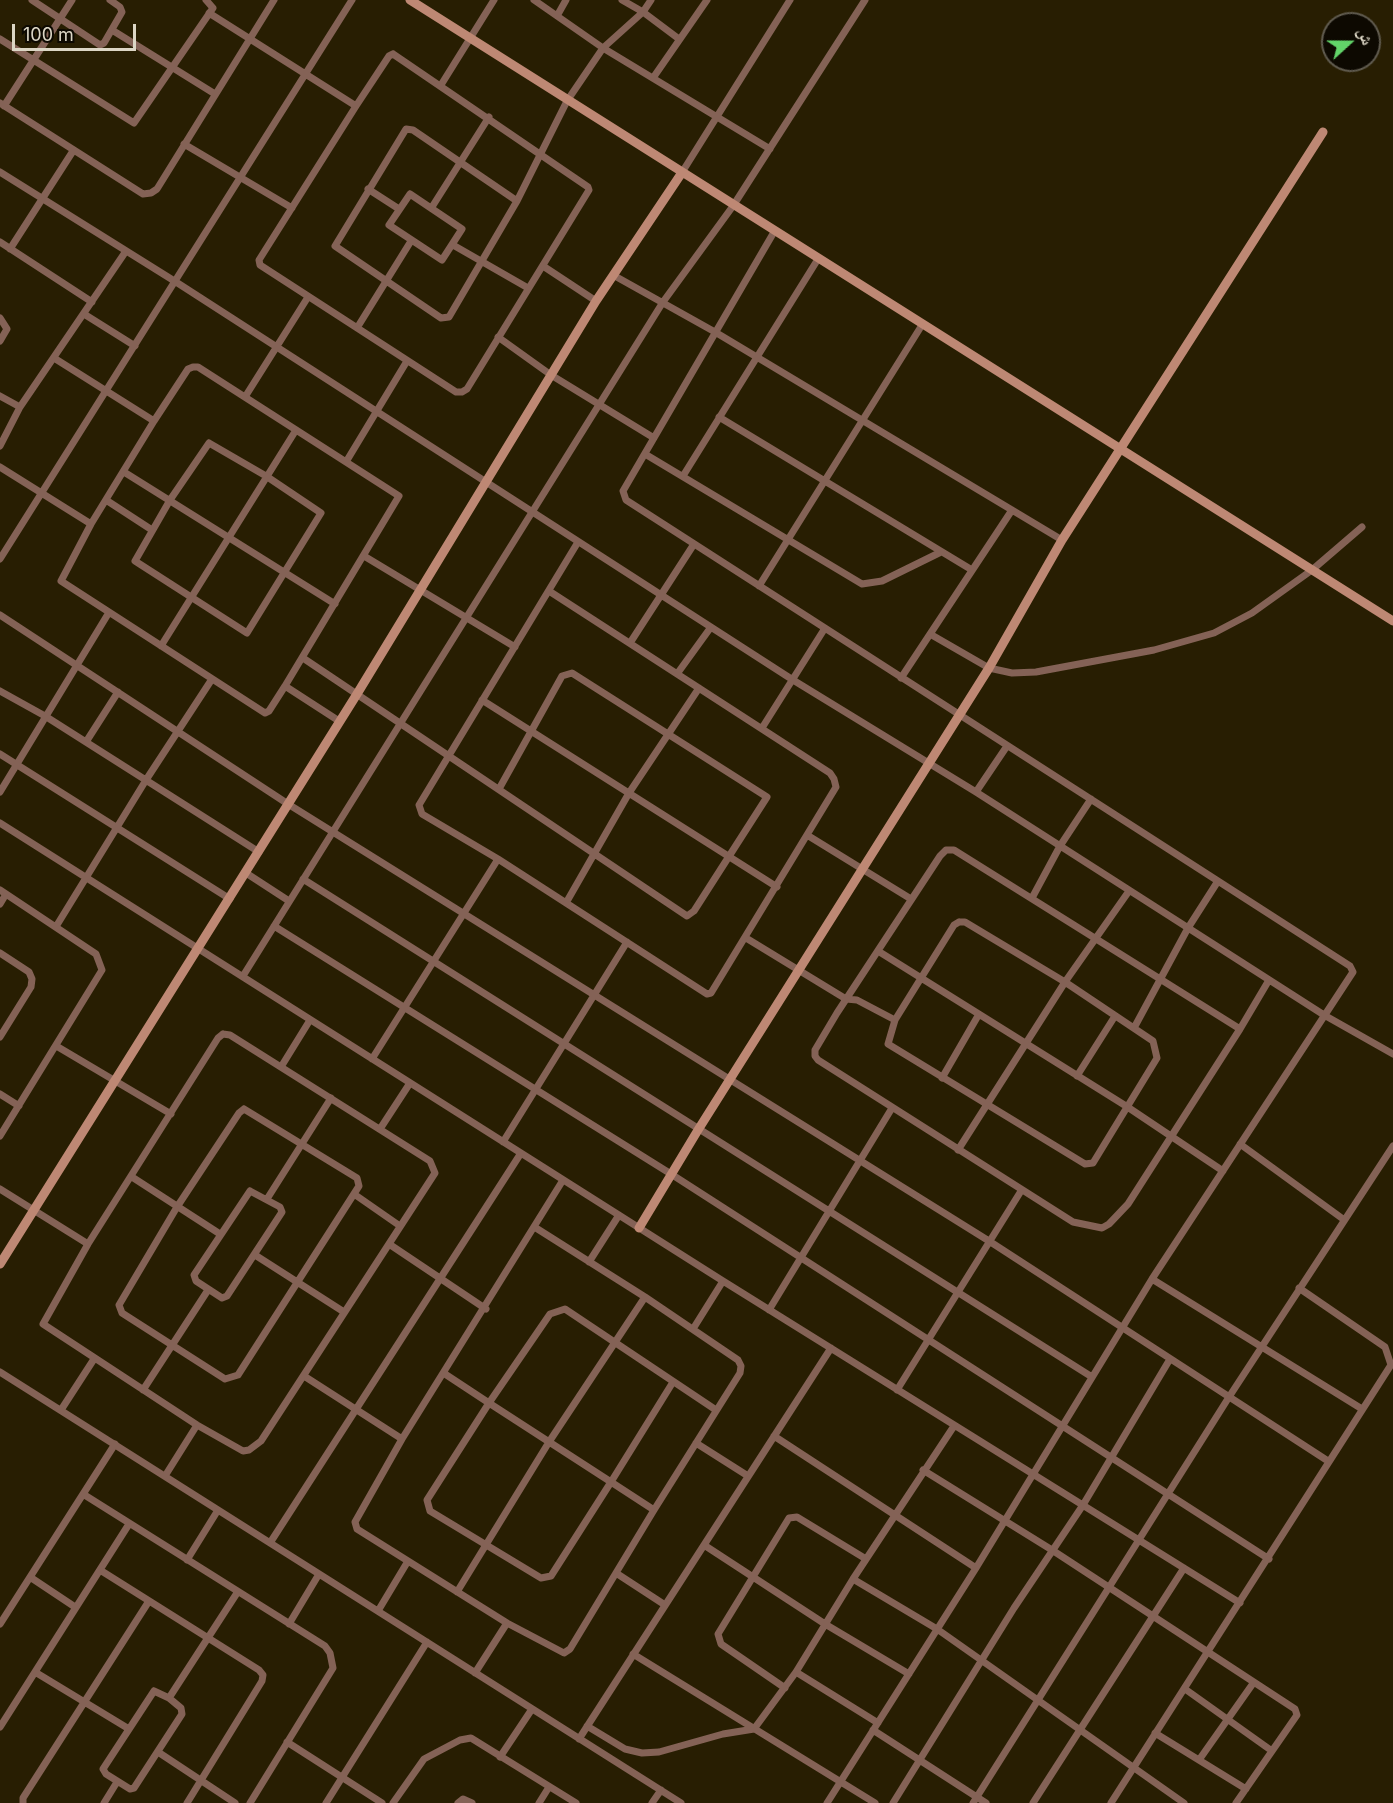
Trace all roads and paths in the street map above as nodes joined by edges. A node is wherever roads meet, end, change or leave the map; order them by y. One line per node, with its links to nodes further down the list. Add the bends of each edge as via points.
1 (32, 0): 19 (street)
2 (72, 0): 19 (street)
3 (110, 0): 20 (street, via 122,9)
4 (206, 0): 17 (street, via 213,5)
5 (274, 0): 23 (street)
6 (352, 0): 28 (street)
7 (410, 0): 21 (street)
8 (494, 0): 21 (street)
9 (534, 0): 18 (street)
10 (566, 0): 18 (street)
11 (622, 0): 16 (street)
12 (651, 0): 16 (street)
13 (707, 0): 24 (street)
14 (790, 0): 36 (street)
15 (865, 0): 39 (street)
16 (643, 12): 24 (street); 25 (street)
17 (209, 14): 23 (street); 27 (street)
18 (557, 16): 25 (street)
19 (60, 19): 20 (street, via 100,45); 26 (street)
20 (112, 30): 27 (street)
21 (469, 38): 30 (street); 32 (street)
22 (0, 39): 26 (street)
23 (250, 39): 28 (street); 31 (street)
24 (679, 39): 29 (street)
25 (603, 48): 29 (street); 32 (street)
26 (33, 61): 27 (street, via 134,123); 33 (street)
27 (172, 69): 31 (street)
28 (306, 73): 34 (street); 45 (street)
29 (653, 78): 36 (street)
30 (441, 86): 34 (street, via 393,54); 35 (street)
31 (215, 94): 38 (street)
32 (567, 101): 41 (street); 44 (street)
33 (2, 105): 40 (street)
34 (356, 106): 51 (street)
35 (489, 117): 41 (street); 42 (street)
36 (718, 117): 39 (street); 44 (street)
37 (1323, 132): 95 (street)
38 (184, 144): 40 (street, via 157,189 143,194); 45 (street)
39 (770, 149): 49 (street)
40 (73, 151): 47 (street)
41 (541, 154): 48 (street); 61 (street, via 589,190)
42 (460, 162): 46 (street, via 406,129); 48 (street); 50 (street)
43 (0, 172): 47 (street)
44 (681, 174): 49 (street); 62 (street)
45 (241, 178): 51 (street); 63 (street)
46 (368, 189): 52 (street); 64 (street, via 335,246)
47 (43, 199): 57 (street); 58 (street)
48 (517, 201): 60 (street)
49 (733, 206): 53 (street); 69 (street)
50 (432, 207): 52 (street, via 410,194); 56 (street, via 461,227)
51 (292, 208): 66 (street, via 259,260 260,265)
52 (399, 209): 54 (street, via 389,225)
53 (774, 232): 59 (street); 74 (street)
54 (411, 241): 56 (street, via 441,260); 64 (street)
55 (0, 242): 57 (street)
56 (453, 245): 60 (street)
57 (10, 249): 68 (street)
58 (126, 251): 63 (street); 68 (street)
59 (818, 259): 72 (street); 79 (street)
60 (481, 261): 64 (street, via 445,319); 65 (street)
61 (543, 266): 65 (street); 67 (street)
62 (613, 275): 67 (street); 69 (street)
63 (176, 282): 77 (street); 78 (street)
64 (386, 282): 73 (street)
65 (528, 288): 75 (street)
66 (308, 297): 73 (street); 78 (street)
67 (596, 301): 82 (street)
68 (92, 302): 70 (street)
69 (663, 302): 74 (street); 86 (street)
70 (84, 314): 77 (street); 80 (street)
71 (0, 318): 76 (street, via 7,329)
72 (922, 325): 91 (street); 95 (street)
73 (357, 328): 81 (street)
74 (716, 332): 79 (street); 93 (street)
75 (498, 337): 81 (street, via 462,392); 82 (street)
76 (0, 341)
77 (135, 346): 83 (street)
78 (275, 347): 85 (street); 88 (street)
79 (757, 357): 89 (street); 91 (street)
80 (54, 358): 83 (street); 87 (street)
81 (407, 361): 88 (street)
82 (551, 375): 86 (street); 103 (street)
83 (106, 392): 90 (street); 104 (street)
84 (0, 396): 87 (street)
85 (245, 397): 90 (street, via 193,367); 92 (street)
86 (600, 405): 93 (street); 108 (street)
87 (20, 407): 94 (street)
88 (376, 413): 97 (street); 103 (street)
89 (719, 417): 101 (street); 102 (street)
90 (154, 421): 99 (street)
91 (863, 421): 102 (street); 107 (street)
92 (296, 430): 97 (street); 100 (street)
93 (654, 438): 96 (street)
94 (0, 446)
95 (1121, 450): 114 (street); 121 (street)
96 (645, 454): 101 (street); 116 (street, via 623,491 624,496)
97 (346, 462): 118 (street, via 399,496)
98 (0, 467): 104 (street)
99 (124, 472): 105 (street); 106 (street)
100 (266, 476): 106 (street, via 209,443); 112 (street); 122 (street, via 321,513)
101 (682, 476): 113 (street)
102 (826, 480): 113 (street); 117 (street)
103 (485, 483): 108 (street); 124 (street)
104 (42, 494): 109 (street); 119 (street)
105 (106, 500): 109 (street); 111 (street)
106 (170, 500): 111 (street); 112 (street)
107 (1012, 510): 114 (street); 120 (street)
108 (533, 514): 115 (street); 131 (street)
109 (92, 524): 129 (street, via 61,581)
110 (1362, 527): 121 (street)
111 (152, 530): 127 (street, via 134,559 136,564)
112 (228, 536): 122 (street); 127 (street)
113 (788, 540): 117 (street, via 862,585 882,581); 123 (street)
114 (1062, 540): 141 (street)
115 (578, 542): 125 (street); 126 (street)
116 (694, 544): 123 (street); 126 (street)
117 (941, 552): 120 (street)
118 (364, 556): 124 (street); 128 (street)
119 (0, 559)
120 (972, 570): 135 (street)
121 (1312, 570): 132 (street); 141 (street, via 1252,613 1214,633 1154,650 1036,672 1012,673)
122 (285, 573): 127 (street, via 247,633); 128 (street)
123 (759, 586): 134 (street)
124 (420, 590): 131 (street); 150 (street)
125 (549, 591): 136 (street); 138 (street)
126 (661, 595): 133 (street); 136 (street)
127 (189, 598): 137 (street)
128 (335, 604): 139 (street)
129 (108, 614): 137 (street); 140 (street)
130 (0, 615): 140 (street)
131 (467, 618): 138 (street); 155 (street)
132 (1393, 621)
133 (711, 627): 142 (street); 145 (street)
134 (825, 628): 143 (street); 145 (street)
135 (930, 634): 141 (street); 143 (street)
136 (630, 643): 142 (street)
137 (160, 646): 144 (street)
138 (515, 647): 151 (street)
139 (303, 658): 146 (street); 150 (street)
140 (76, 665): 149 (street); 153 (street)
141 (989, 668): 152 (street)
142 (677, 674): 147 (street)
143 (901, 678): 152 (street)
144 (212, 679): 146 (street, via 265,713); 157 (street)
145 (793, 680): 156 (street); 165 (street)
146 (285, 687): 154 (street)
147 (699, 688): 156 (street); 159 (street)
148 (0, 691): 153 (street)
149 (118, 692): 157 (street); 160 (street)
150 (357, 694): 154 (street); 155 (street)
151 (482, 700): 158 (street); 163 (street)
152 (958, 714): 161 (street); 165 (street)
153 (45, 716): 160 (street); 164 (street)
154 (339, 721): 172 (street)
155 (400, 723): 163 (street); 175 (street)
156 (762, 728): 176 (street, via 834,779 836,787)
157 (177, 730): 166 (street); 172 (street)
158 (531, 731): 159 (street, via 562,676 572,673); 167 (street); 170 (street)
159 (669, 732): 170 (street); 180 (street, via 767,797)
160 (86, 742): 166 (street)
161 (1007, 746): 169 (street); 171 (street)
162 (0, 753): 164 (street)
163 (449, 756): 167 (street); 181 (street, via 421,799 422,814)
164 (17, 763): 168 (street); 174 (street)
165 (928, 763): 169 (street); 182 (street)
166 (146, 780): 174 (street); 178 (street)
167 (499, 789): 179 (street)
168 (0, 792)
169 (976, 792): 177 (street)
170 (629, 793): 179 (street); 180 (street)
171 (1091, 799): 177 (street); 186 (street)
172 (288, 804): 175 (street); 178 (street)
173 (0, 824): 184 (street)
174 (117, 827): 184 (street); 190 (street)
175 (333, 832): 185 (street); 196 (street)
176 (807, 835): 182 (street); 187 (street)
177 (1060, 846): 188 (street); 191 (street)
178 (259, 852): 183 (street)
179 (593, 853): 180 (street, via 687,916); 194 (street)
180 (730, 856): 187 (street)
181 (498, 859): 194 (street); 196 (street)
182 (862, 869): 192 (street); 207 (street)
183 (246, 873): 190 (street); 193 (street)
184 (87, 878): 197 (street); 203 (street)
185 (303, 879): 193 (street); 206 (street)
186 (1218, 881): 199 (street); 217 (street, via 1350,966 1351,976)
187 (777, 887): 200 (street)
188 (1129, 891): 199 (street); 201 (street)
189 (3, 892): 195 (street); 197 (street)
190 (230, 898): 203 (street)
191 (1032, 898): 192 (street, via 954,850 946,850); 201 (street)
192 (911, 899): 204 (street)
193 (290, 901): 198 (street)
194 (566, 903): 202 (street)
195 (0, 904)
196 (462, 912): 206 (street); 213 (street)
197 (57, 926): 226 (street, via 96,954 102,970)
198 (274, 926): 208 (street); 215 (street)
199 (1188, 928): 210 (street); 211 (street)
200 (746, 938): 202 (street, via 715,990 707,994); 207 (street)
201 (1096, 938): 210 (street); 212 (street)
202 (627, 942): 213 (street)
203 (199, 947): 208 (street); 233 (street)
204 (878, 951): 209 (street); 214 (street)
205 (0, 953): 223 (street, via 29,972 32,979)
206 (432, 961): 215 (street); 225 (street)
207 (799, 970): 214 (street); 232 (street)
208 (243, 976): 219 (street)
209 (922, 978): 212 (street, via 954,925 965,922); 216 (street); 220 (street)
210 (1160, 980): 221 (street); 222 (street)
211 (1269, 980): 217 (street); 222 (street)
212 (1065, 982): 218 (street); 224 (street)
213 (594, 994): 225 (street); 232 (street)
214 (846, 999): 220 (street, via 857,1000); 241 (street, via 815,1056)
215 (404, 1007): 228 (street); 235 (street)
216 (979, 1014): 224 (street); 231 (street)
217 (1324, 1015): 227 (street); 249 (street)
218 (1115, 1016): 221 (street); 230 (street)
219 (310, 1020): 228 (street); 229 (street)
220 (896, 1020): 231 (street, via 888,1044)
221 (1134, 1028): 240 (street, via 1153,1041 1157,1058)
222 (1240, 1029): 246 (street)
223 (0, 1037)
224 (1026, 1043): 230 (street); 238 (street)
225 (563, 1044): 235 (street); 244 (street)
226 (57, 1047): 233 (street); 239 (street)
227 (1393, 1054)
228 (372, 1059): 234 (street)
229 (281, 1067): 237 (street); 242 (street, via 223,1034)
230 (1077, 1076): 240 (street)
231 (942, 1078): 238 (street)
232 (730, 1081): 244 (street); 253 (street)
233 (116, 1082): 242 (street); 263 (street)
234 (410, 1083): 243 (street); 247 (street)
235 (535, 1090): 247 (street); 255 (street)
236 (0, 1094): 239 (street)
237 (331, 1098): 243 (street); 248 (street)
238 (987, 1105): 240 (street, via 1085,1164 1093,1163 1099,1156); 251 (street)
239 (19, 1106): 245 (street)
240 (1126, 1106): 246 (street)
241 (892, 1108): 251 (street); 253 (street)
242 (171, 1114): 256 (street)
243 (380, 1129): 267 (street, via 434,1166 435,1173)
244 (698, 1130): 255 (street); 264 (street)
245 (0, 1136)
246 (1172, 1136): 254 (street); 259 (street, via 1128,1204 1102,1228 1079,1226)
247 (504, 1142): 252 (street)
248 (303, 1144): 260 (street, via 357,1178 359,1186); 261 (street); 262 (street, via 244,1110)
249 (1240, 1144): 254 (street); 266 (street)
250 (1393, 1146): 266 (street)
251 (958, 1150): 259 (street)
252 (521, 1153): 257 (street); 278 (street)
253 (858, 1162): 264 (street); 271 (street)
254 (1223, 1171): 279 (street)
255 (670, 1174): 269 (street); 275 (street)
256 (132, 1177): 262 (street); 272 (street)
257 (563, 1180): 265 (street); 268 (street)
258 (0, 1189): 263 (street)
259 (1021, 1191): 271 (street)
260 (354, 1194): 267 (street); 281 (street)
261 (267, 1198): 270 (street, via 248,1192); 274 (street, via 282,1212)
262 (177, 1207): 270 (street); 293 (street, via 119,1305 122,1313)
263 (34, 1210): 272 (street); 277 (street)
264 (829, 1211): 275 (street); 284 (street)
265 (619, 1215): 269 (street); 276 (street)
266 (1343, 1219): 282 (street)
267 (400, 1226): 273 (street)
268 (536, 1228): 276 (street); 286 (street)
269 (639, 1228): 280 (street)
270 (220, 1234): 283 (street, via 194,1275)
271 (989, 1241): 284 (street); 289 (street)
272 (88, 1244): 296 (street, via 43,1324)
273 (389, 1244): 278 (street); 288 (street)
274 (255, 1255): 281 (street); 283 (street, via 225,1298)
275 (801, 1258): 287 (street); 291 (street)
276 (589, 1262): 285 (street)
277 (0, 1264)
278 (439, 1277): 286 (street); 309 (street)
279 (1152, 1279): 289 (street); 294 (street)
280 (723, 1281): 287 (street); 290 (street)
281 (297, 1283): 288 (street); 293 (street, via 233,1378 225,1379)
282 (1299, 1288): 294 (street); 307 (street, via 1389,1353 1391,1365)
283 (208, 1290): 293 (street)
284 (958, 1292): 291 (street); 301 (street)
285 (645, 1297): 290 (street); 292 (street)
286 (486, 1309): 299 (street)
287 (769, 1310): 295 (street)
288 (344, 1312): 300 (street)
289 (1122, 1328): 297 (street); 301 (street)
290 (693, 1329): 310 (street, via 741,1366)
291 (930, 1340): 304 (street); 312 (street)
292 (614, 1342): 302 (street); 306 (street, via 565,1309 557,1310 550,1314); 316 (street)
293 (172, 1345): 303 (street)
294 (1261, 1347): 305 (street); 307 (street)
295 (831, 1348): 304 (street); 314 (street)
296 (94, 1359): 303 (street); 308 (street)
297 (1170, 1359): 305 (street); 319 (street)
298 (0, 1372): 308 (street)
299 (445, 1374): 306 (street); 315 (street)
300 (304, 1376): 309 (street); 311 (street, via 261,1441 249,1450 237,1450)
301 (1092, 1377): 312 (street)
302 (673, 1382): 310 (street); 325 (street)
303 (143, 1390): 311 (street)
304 (897, 1390): 313 (street)
305 (1229, 1397): 320 (street); 326 (street)
306 (489, 1403): 316 (street); 336 (street, via 427,1500 430,1511)
307 (1362, 1409): 320 (street)
308 (61, 1410): 318 (street)
309 (354, 1410): 315 (street); 335 (street)
310 (716, 1410): 317 (street)
311 (197, 1425): 323 (street)
312 (1063, 1425): 319 (street); 322 (street)
313 (954, 1426): 321 (street); 322 (street)
314 (774, 1436): 324 (street); 331 (street)
315 (402, 1439): 342 (street, via 355,1522 357,1529)
316 (549, 1442): 325 (street); 336 (street)
317 (696, 1443): 324 (street); 330 (street)
318 (115, 1444): 323 (street); 327 (street)
319 (1113, 1457): 326 (street); 328 (street)
320 (1328, 1461): 339 (street)
321 (923, 1470): 331 (street); 332 (street)
322 (1033, 1474): 328 (street); 332 (street)
323 (165, 1476): 329 (street)
324 (748, 1476): 337 (street)
325 (610, 1482): 330 (street); 336 (street, via 546,1579)
326 (1169, 1493): 334 (street); 339 (street)
327 (84, 1494): 333 (street); 349 (street)
328 (1083, 1505): 334 (street); 338 (street)
329 (218, 1509): 335 (street); 341 (street)
330 (654, 1510): 346 (street)
331 (896, 1515): 340 (street); 343 (street)
332 (1003, 1521): 338 (street); 343 (street)
333 (129, 1524): 341 (street); 345 (street)
334 (1138, 1540): 344 (street); 351 (street)
335 (270, 1543): 347 (street)
336 (484, 1545): 352 (street)
337 (704, 1545): 348 (street); 356 (street)
338 (1052, 1550): 351 (street); 369 (street)
339 (1269, 1558): 355 (street)
340 (866, 1559): 348 (street, via 792,1516); 350 (street)
341 (187, 1560): 353 (street)
342 (408, 1561): 352 (street); 358 (street)
343 (976, 1568): 364 (street)
344 (1184, 1568): 355 (street); 359 (street)
345 (100, 1570): 354 (street); 357 (street)
346 (616, 1573): 356 (street); 360 (street, via 568,1651 560,1653)
347 (319, 1574): 358 (street); 362 (street)
348 (753, 1576): 363 (street); 375 (street, via 718,1638 721,1644)
349 (30, 1577): 357 (street); 361 (street)
350 (853, 1579): 363 (street); 364 (street)
351 (1108, 1587): 359 (street); 378 (street)
352 (457, 1592): 360 (street)
353 (237, 1593): 362 (street); 365 (street)
354 (148, 1601): 365 (street); 379 (street)
355 (1240, 1603): 367 (street)
356 (665, 1605): 368 (street)
357 (75, 1607): 370 (street)
358 (378, 1611): 366 (street)
359 (1152, 1615): 367 (street); 385 (street)
360 (507, 1623): 372 (street)
361 (0, 1624)
362 (289, 1624): 391 (street, via 325,1647 333,1668)
363 (825, 1624): 371 (street); 373 (street)
364 (937, 1629): 369 (street); 373 (street)
365 (208, 1637): 377 (street); 399 (street, via 263,1675)
366 (427, 1642): 372 (street); 398 (street)
367 (1208, 1651): 374 (street); 376 (street)
368 (633, 1654): 383 (street); 387 (street)
369 (981, 1660): 378 (street); 395 (street)
370 (35, 1672): 379 (street); 384 (street)
371 (796, 1672): 375 (street); 382 (street)
372 (475, 1673): 380 (street)
373 (909, 1674): 382 (street)
374 (1254, 1682): 381 (street); 392 (street, via 1297,1711)
375 (785, 1688): 387 (street)
376 (1185, 1689): 381 (street); 389 (street)
377 (169, 1698): 386 (street, via 152,1692); 393 (street, via 181,1708 182,1714)
378 (1038, 1698): 385 (street); 405 (street)
379 (84, 1701): 386 (street); 406 (street)
380 (532, 1709): 390 (street); 394 (street)
381 (1228, 1719): 392 (street); 396 (street)
382 (878, 1723): 388 (street)
383 (587, 1726): 387 (street, via 625,1749 642,1753); 390 (street)
384 (0, 1727)
385 (1080, 1728): 397 (street); 424 (street)
386 (129, 1729): 400 (street, via 103,1769)
387 (754, 1729): 401 (street)
388 (873, 1730): 395 (street); 401 (street)
389 (1155, 1732): 396 (street); 397 (street)
390 (579, 1738): 404 (street)
391 (287, 1742): 398 (street); 410 (street)
392 (1272, 1751): 403 (street)
393 (158, 1752): 399 (street); 400 (street, via 134,1788)
394 (500, 1756): 402 (street); 413 (street, via 471,1738 460,1740 418,1764)
395 (919, 1760): 405 (street); 422 (street)
396 (1199, 1760): 403 (street)
397 (1133, 1768): 425 (street); 426 (street)
398 (343, 1776): 411 (street); 412 (street)
399 (201, 1780): 408 (street); 409 (street)
400 (117, 1782): 407 (street)
401 (840, 1782): 420 (street); 421 (street)
402 (549, 1786): 416 (street); 417 (street)
403 (1246, 1789): 427 (street)
404 (661, 1790): 418 (street); 419 (street)
405 (975, 1800): 423 (street)
406 (23, 1803)
407 (104, 1803)
408 (187, 1803)
409 (235, 1803)
410 (250, 1803)
411 (326, 1803)
412 (382, 1803)
413 (393, 1803)
414 (458, 1803): 415 (street, via 463,1799)
415 (472, 1803)
416 (539, 1803)
417 (576, 1803)
418 (652, 1803)
419 (681, 1803)
420 (827, 1803)
421 (875, 1803)
422 (893, 1803)
423 (986, 1803)
424 (1033, 1803)
425 (1112, 1803)
426 (1184, 1803)
427 (1236, 1803)

